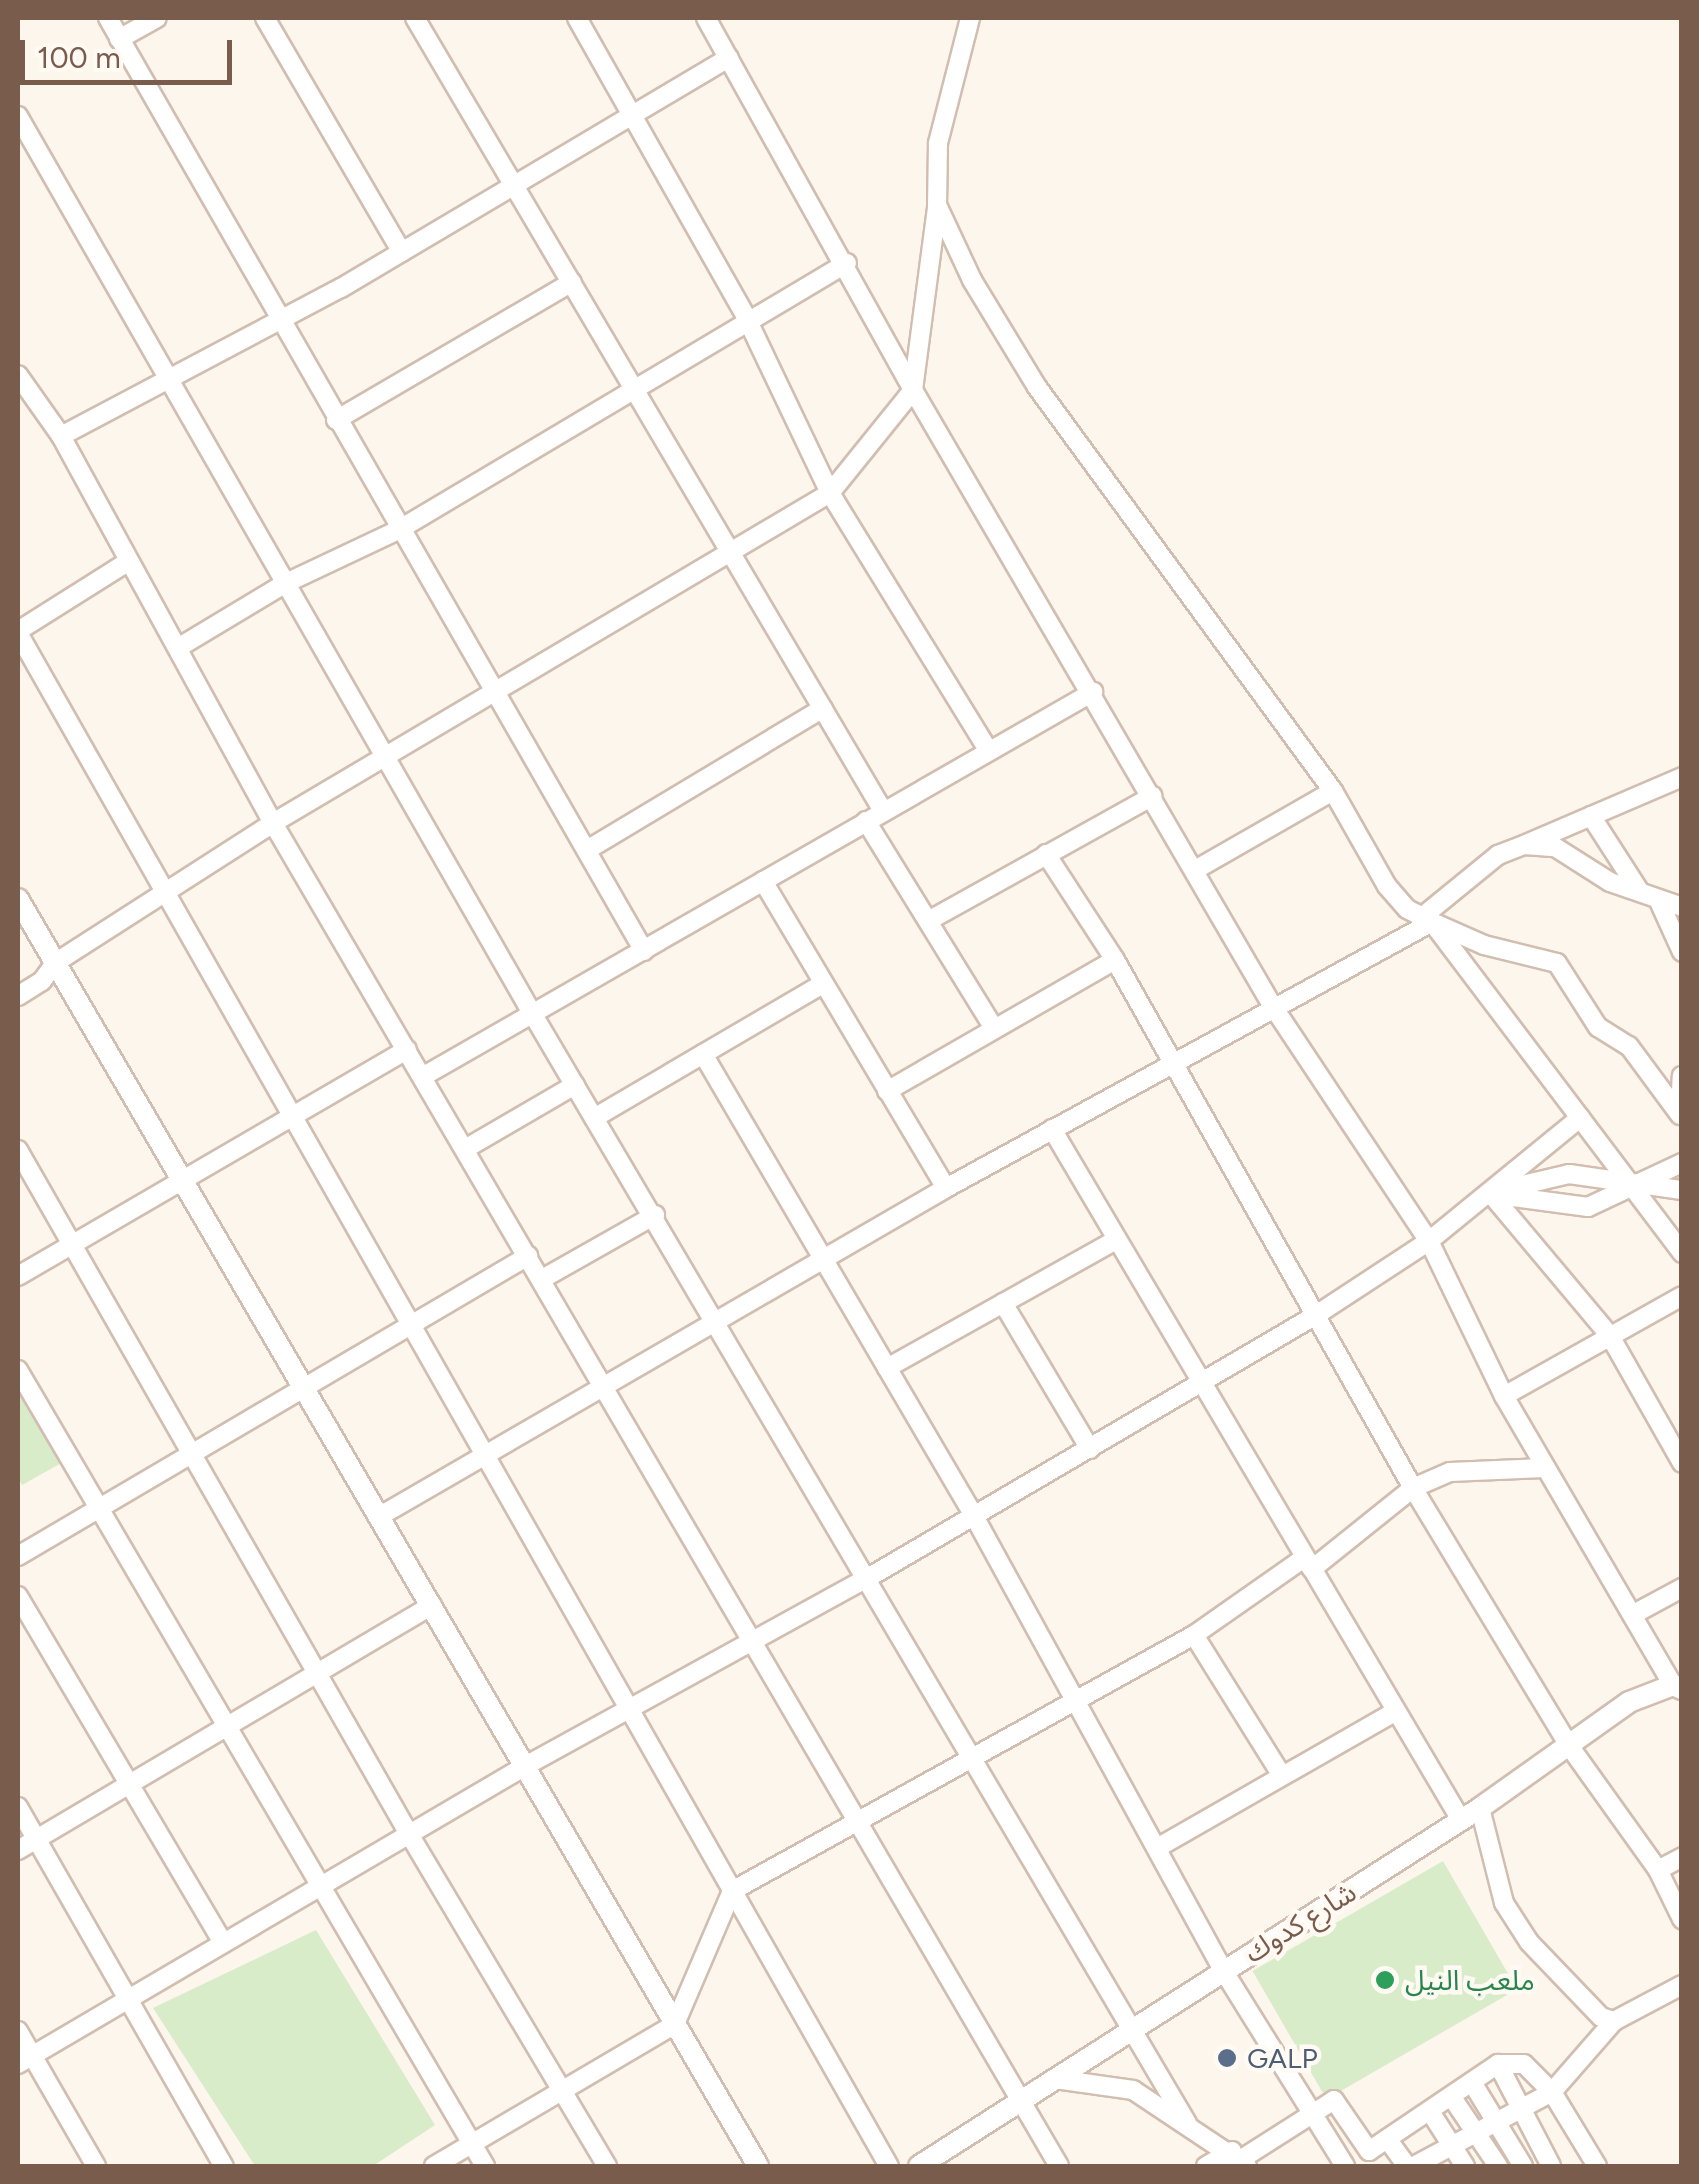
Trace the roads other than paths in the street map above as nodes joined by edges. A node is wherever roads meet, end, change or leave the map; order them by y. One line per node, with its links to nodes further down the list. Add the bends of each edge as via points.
1 (108, 18): 8 (street)
2 (157, 18): 8 (street)
3 (265, 18): 14 (street)
4 (416, 18): 12 (street)
5 (578, 18): 10 (street)
6 (706, 18): 9 (street)
7 (970, 18): 13 (street, via 938,144)
8 (120, 38): 18 (street)
9 (729, 58): 10 (street); 15 (street)
10 (632, 113): 12 (street); 17 (street)
11 (18, 116): 20 (street)
12 (514, 185): 14 (street); 16 (street)
13 (938, 207): 22 (street); 38 (street, via 972,280 1037,387)
14 (402, 252): 18 (street)
15 (847, 263): 17 (street); 22 (street)
16 (572, 282): 21 (street); 23 (street)
17 (748, 318): 21 (street); 25 (street)
18 (282, 321): 20 (street); 23 (street)
19 (18, 375): 24 (street)
20 (170, 380): 24 (street); 29 (street)
21 (637, 388): 26 (street); 27 (street)
22 (913, 390): 25 (street); 32 (street)
23 (336, 420): 26 (street)
24 (61, 436): 28 (street)
25 (830, 493): 27 (street); 35 (street)
26 (400, 529): 29 (street); 33 (street)
27 (731, 554): 33 (street); 34 (street)
28 (129, 561): 30 (street); 31 (street)
29 (286, 583): 31 (street); 36 (street)
30 (18, 632): 49 (street)
31 (181, 646): 43 (street)
32 (1093, 692): 35 (street); 39 (street)
33 (491, 693): 36 (street); 45 (street)
34 (823, 708): 40 (street); 45 (street)
35 (990, 752): 40 (street)
36 (384, 757): 43 (street); 62 (street)
37 (1682, 777): 41 (street)
38 (1333, 791): 47 (street); 53 (street, via 1386,886)
39 (1153, 796): 46 (street); 47 (street)
40 (883, 811): 42 (street)
41 (1590, 816): 44 (street); 50 (street)
42 (866, 821): 48 (street); 54 (street)
43 (273, 824): 49 (street); 64 (street)
44 (1524, 845): 50 (street, via 1555,847); 53 (street, via 1498,855)
45 (587, 850): 55 (street)
46 (1046, 854): 54 (street); 57 (street)
47 (1195, 870): 61 (street)
48 (763, 881): 55 (street); 59 (street)
49 (168, 891): 58 (street); 74 (street)
50 (1649, 896): 52 (street); 56 (street)
51 (18, 899): 58 (street)
52 (1682, 906)
53 (1427, 920): 61 (street); 71 (street, via 1484,945 1557,963 1598,1026 1649,1067); 73 (street)
54 (928, 921): 63 (street)
55 (644, 951): 62 (street)
56 (1682, 952)
57 (1115, 960): 63 (street); 66 (street)
58 (55, 963): 60 (street, via 42,982); 79 (street)
59 (822, 984): 65 (street); 70 (street)
60 (18, 996)
61 (1272, 1005): 66 (street); 87 (street)
62 (532, 1013): 67 (street); 69 (street)
63 (994, 1028): 70 (street)
64 (406, 1050): 67 (street); 74 (street)
65 (703, 1054): 72 (street); 90 (street)
66 (1172, 1062): 75 (street); 95 (street)
67 (422, 1076): 76 (street)
68 (1682, 1076): 71 (street)
69 (574, 1085): 72 (street); 76 (street)
70 (887, 1090): 81 (street)
71 (1681, 1116)
72 (594, 1118): 84 (street)
73 (1580, 1118): 80 (street); 83 (street)
74 (293, 1121): 79 (street); 97 (street)
75 (1052, 1129): 81 (street); 85 (street)
76 (465, 1148): 89 (street)
77 (18, 1150): 86 (street)
78 (1682, 1162): 80 (street)
79 (180, 1178): 86 (street); 103 (street)
80 (1636, 1184): 82 (street); 83 (street, via 1569,1174); 83 (street, via 1588,1207); 88 (street)
81 (946, 1188): 90 (street)
82 (1682, 1190)
83 (1491, 1194): 87 (street); 98 (street)
84 (655, 1216): 92 (street); 96 (street)
85 (1116, 1240): 94 (street); 101 (street)
86 (71, 1241): 91 (street); 106 (street)
87 (1430, 1241): 95 (street); 104 (street)
88 (1682, 1252)
89 (528, 1256): 92 (street); 97 (street)
90 (824, 1258): 96 (street); 99 (street)
91 (18, 1276)
92 (542, 1279): 102 (street)
93 (1682, 1296): 98 (street)
94 (1003, 1303): 99 (street); 105 (street)
95 (1316, 1315): 101 (street); 110 (street)
96 (715, 1321): 102 (street); 116 (street)
97 (409, 1323): 103 (street); 107 (street)
98 (1610, 1336): 104 (street); 108 (street)
99 (887, 1368): 113 (street)
100 (18, 1370): 111 (street)
101 (1199, 1382): 105 (street); 115 (street)
102 (605, 1386): 107 (street); 122 (street)
103 (307, 1390): 106 (street); 112 (street)
104 (1504, 1396): 109 (street)
105 (1090, 1450): 113 (street)
106 (195, 1454): 111 (street); 123 (street)
107 (484, 1454): 112 (street); 126 (street)
108 (1682, 1463)
109 (1544, 1468): 110 (street, via 1450,1472); 120 (street)
110 (1413, 1488): 115 (street); 129 (street)
111 (96, 1510): 114 (street); 128 (street)
112 (380, 1516): 119 (street)
113 (974, 1516): 116 (street); 125 (street)
114 (18, 1556)
115 (1312, 1569): 121 (street, via 1304,1558); 127 (street)
116 (866, 1579): 122 (street); 130 (street)
117 (1682, 1588): 120 (street)
118 (18, 1596): 133 (street)
119 (432, 1606): 123 (street); 131 (street)
120 (1632, 1615): 124 (street)
121 (1194, 1635): 125 (street); 132 (street)
122 (754, 1639): 126 (street); 136 (street)
123 (318, 1673): 128 (street); 138 (street)
124 (1677, 1687): 129 (street, شارع كدوك, via 1629,1702)
125 (1077, 1699): 130 (street); 140 (street)
126 (628, 1709): 131 (street); 145 (street)
127 (1396, 1711): 132 (street); 137 (street)
128 (228, 1727): 133 (street); 144 (street)
129 (1570, 1746): 135 (street, شارع كدوك); 143 (street)
130 (970, 1758): 136 (street); 154 (street)
131 (527, 1764): 138 (street); 152 (street)
132 (1282, 1776): 140 (street)
133 (130, 1785): 139 (street); 147 (street)
134 (18, 1808): 139 (street)
135 (1480, 1808): 137 (street, شارع كدوك); 151 (street, via 1504,1903 1529,1942 1600,2016)
136 (861, 1819): 145 (street); 162 (street)
137 (1460, 1820): 148 (street, شارع كدوك)
138 (408, 1834): 144 (street); 159 (street)
139 (36, 1838): 141 (street); 150 (street)
140 (1158, 1848): 148 (street)
141 (18, 1850)
142 (1682, 1857): 143 (street)
143 (1658, 1870): 146 (street)
144 (318, 1887): 147 (street); 171 (street)
145 (732, 1890): 152 (street); 183 (street)
146 (1682, 1919)
147 (223, 1943): 150 (street)
148 (1223, 1970): 154 (street, شارع كدوك); 165 (street)
149 (1682, 1985): 151 (street)
150 (126, 2000): 155 (street); 178 (street)
151 (1614, 2021): 160 (street)
152 (675, 2024): 159 (street); 182 (street)
153 (18, 2031): 155 (street)
154 (1129, 2033): 157 (street, شارع كدوك); 167 (street)
155 (25, 2060): 177 (street)
156 (1498, 2064): 158 (street); 160 (street, via 1524,2064); 163 (street)
157 (1055, 2080): 162 (street, شارع كدوك); 167 (street, via 1133,2090)
158 (1473, 2084): 161 (street); 166 (street)
159 (561, 2089): 171 (street); 181 (street)
160 (1552, 2092): 163 (street); 176 (street)
161 (1454, 2098): 164 (street); 169 (street)
162 (1021, 2099): 184 (street, شارع كدوك); 185 (street)
163 (1522, 2109): 166 (street); 191 (street)
164 (1431, 2113): 168 (street); 172 (street)
165 (1312, 2114): 173 (street); 174 (street, via 1334,2100); 187 (street)
166 (1498, 2121): 169 (street); 190 (street)
167 (1187, 2123): 173 (street)
168 (1408, 2127): 170 (street); 175 (street)
169 (1477, 2132): 172 (street); 189 (street)
170 (1388, 2140): 174 (street); 175 (street)
171 (472, 2145): 179 (street); 180 (street)
172 (1452, 2146): 175 (street); 188 (street)
173 (1241, 2159): 186 (street)
174 (1373, 2159)
175 (1420, 2165)
176 (1592, 2165)
177 (96, 2166)
178 (224, 2166)
179 (434, 2166)
180 (484, 2166)
181 (608, 2166)
182 (758, 2166)
183 (889, 2166)
184 (919, 2166)
185 (1059, 2166)
186 (1206, 2166)
187 (1345, 2166)
188 (1465, 2166)
189 (1498, 2166)
190 (1523, 2166)
191 (1552, 2166)

